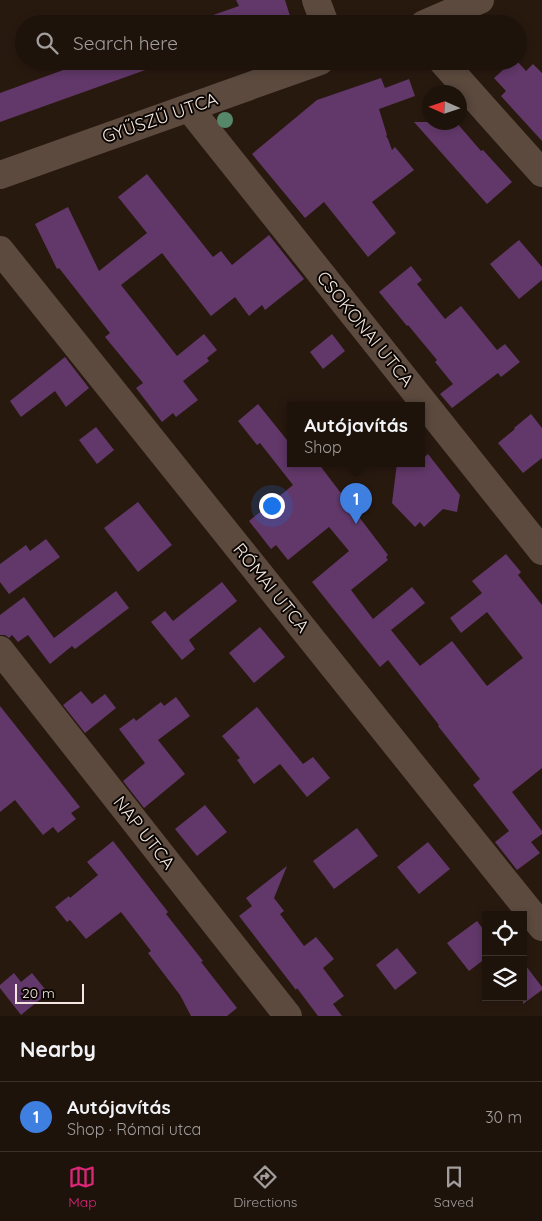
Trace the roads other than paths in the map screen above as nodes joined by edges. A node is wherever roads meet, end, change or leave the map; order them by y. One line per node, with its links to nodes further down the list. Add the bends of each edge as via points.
1 (316, 0): 3 (street)
2 (480, 0): 4 (street)
3 (322, 15)
4 (445, 15)
5 (295, 70): 7 (street, GYŰSZŰ UTCA)
6 (450, 70): 8 (street)
7 (189, 108): 9 (street, GYŰSZŰ UTCA); 11 (street, CSOKONAI UTCA)
8 (542, 172)
9 (0, 175)
10 (0, 250): 15 (street, RÓMAI UTCA)
11 (423, 402)
12 (425, 404): 13 (street, CSOKONAI UTCA)
13 (542, 551)
14 (0, 650): 16 (street, NAP UTCA)
15 (542, 927)
16 (288, 1016)

